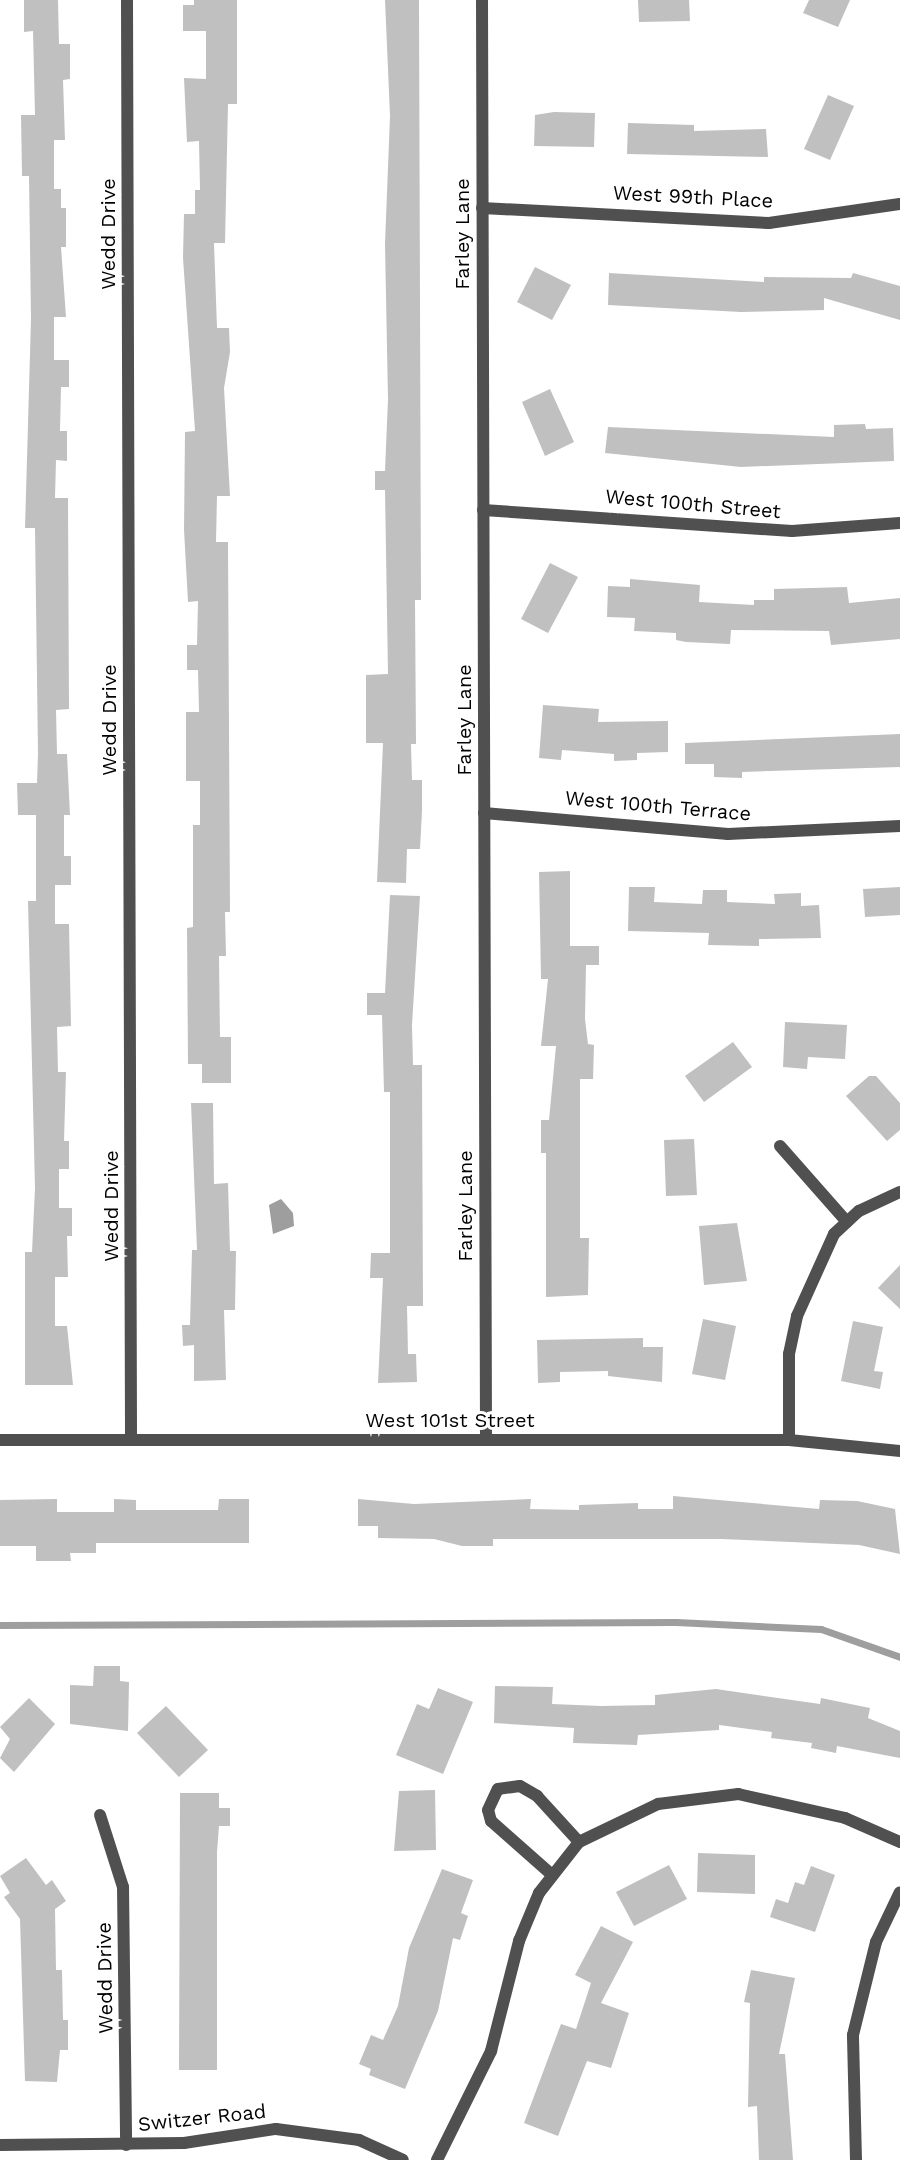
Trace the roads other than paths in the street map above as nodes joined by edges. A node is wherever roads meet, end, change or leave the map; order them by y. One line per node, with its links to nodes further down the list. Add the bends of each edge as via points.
1 (126, 0): 13 (street, Wedd Drive)
2 (482, 0): 4 (street, Farley Lane)
3 (900, 204): 4 (street, West 99th Place, via 769,223)
4 (482, 208): 5 (street, Farley Lane)
5 (483, 510): 6 (street, West 100th Street, via 792,531); 7 (street, Farley Lane)
6 (900, 523)
7 (484, 813): 8 (street, West 100th Terrace, via 728,834); 14 (street, Farley Lane)
8 (900, 826)
9 (780, 1146): 11 (street)
10 (900, 1192): 11 (street)
11 (846, 1222): 15 (street, via 834,1234 798,1316 789,1354)
12 (0, 1440): 13 (street, West 101st Street)
13 (131, 1440): 14 (street, West 101st Street)
14 (486, 1440): 15 (street, West 101st Street)
15 (789, 1440): 16 (street, West 101st Street)
16 (900, 1451)
17 (100, 1815): 23 (street, Wedd Drive, via 123,1887)
18 (579, 1842): 19 (street, via 658,1804 738,1794 845,1818); 20 (street); 20 (street, via 537,1796 520,1786 498,1789 488,1810 491,1821)
19 (900, 1842)
20 (551, 1874): 25 (street, via 519,1941 491,2051)
21 (900, 1892): 26 (street, via 876,1942 855,2025 850,2091)
22 (0, 2145): 23 (street, Switzer Road)
23 (126, 2145): 24 (street, Switzer Road, via 184,2143 276,2129 315,2131 359,2140)
24 (403, 2160)
25 (437, 2160)
26 (856, 2160)

